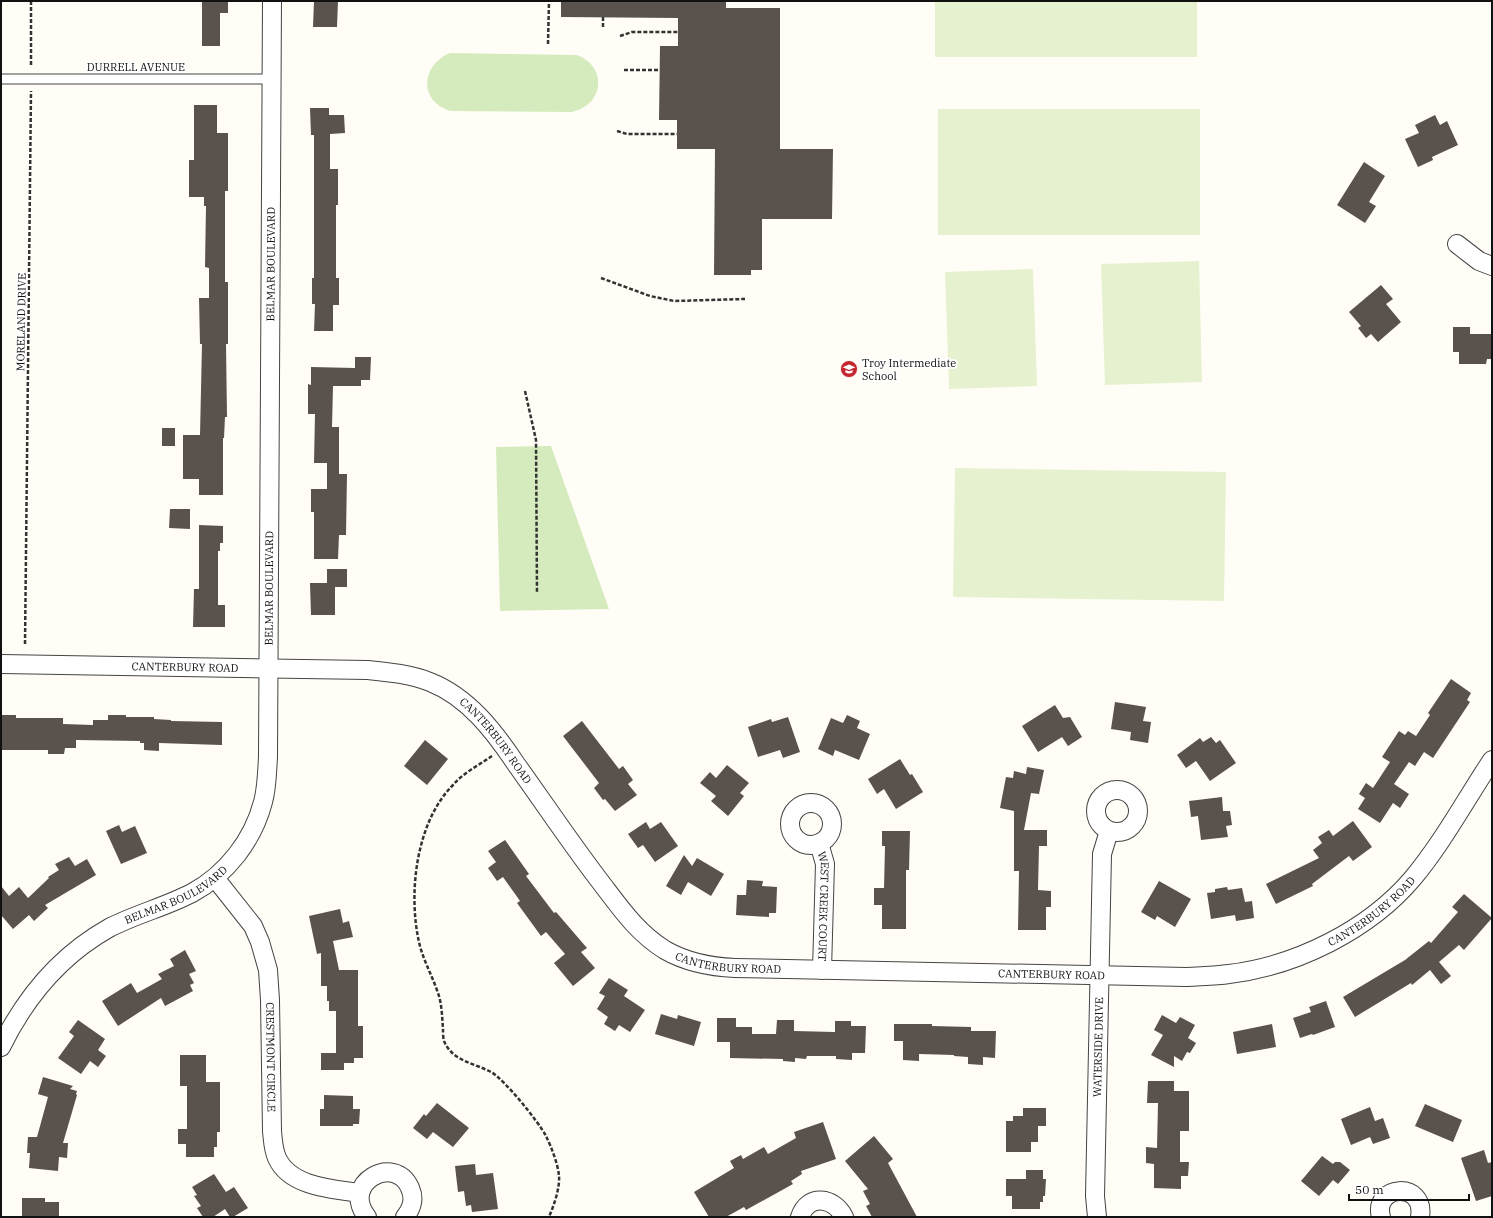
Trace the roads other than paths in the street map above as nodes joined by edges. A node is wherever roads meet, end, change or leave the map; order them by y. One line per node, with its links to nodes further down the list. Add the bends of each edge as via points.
1 (272, 1): 3 (street, BELMAR BOULEVARD)
2 (1, 78): 3 (lane, DURRELL AVENUE)
3 (271, 79): 7 (street, BELMAR BOULEVARD)
4 (1457, 244): 5 (street, via 1479,261)
5 (1492, 266)
6 (1, 664): 7 (street, CANTERBURY ROAD)
7 (269, 668): 11 (street, BELMAR BOULEVARD, via 268,757 264,802 253,831 232,861); 12 (street, CANTERBURY ROAD, via 399,673 430,682 451,693 498,737 587,864 631,923 646,936 665,950 679,956 719,967)
8 (1492, 760): 13 (street, CANTERBURY ROAD, via 1437,845 1412,878 1382,908 1348,933 1311,952 1271,966 1230,974 1187,977)
9 (1109, 831): 13 (street, WATERSIDE DRIVE, via 1102,854)
10 (820, 843): 12 (street, WEST CREEK COURT, via 825,864)
11 (215, 878): 14 (street, BELMAR BOULEVARD, via 193,892 115,925 73,953 55,968 32,995); 15 (street, CRESTMONT CIRCLE, via 252,926 260,942 268,970 272,1131 273,1146 278,1159 285,1169 305,1182)
12 (822, 970): 13 (street, CANTERBURY ROAD)
13 (1100, 975): 20 (street, WATERSIDE DRIVE, via 1095,1196)
14 (1, 1047)
15 (360, 1193): 16 (street, via 360,1206); 17 (street, via 366,1180 378,1173 399,1175 409,1185 413,1198)
16 (367, 1217)
17 (405, 1217)
18 (800, 1217): 19 (street, via 806,1207 815,1201 825,1200 841,1210)
19 (844, 1217)
20 (1097, 1217)
21 (1381, 1217): 22 (street, via 1381,1204 1385,1197 1399,1190 1415,1196 1421,1210)
22 (1420, 1217)

